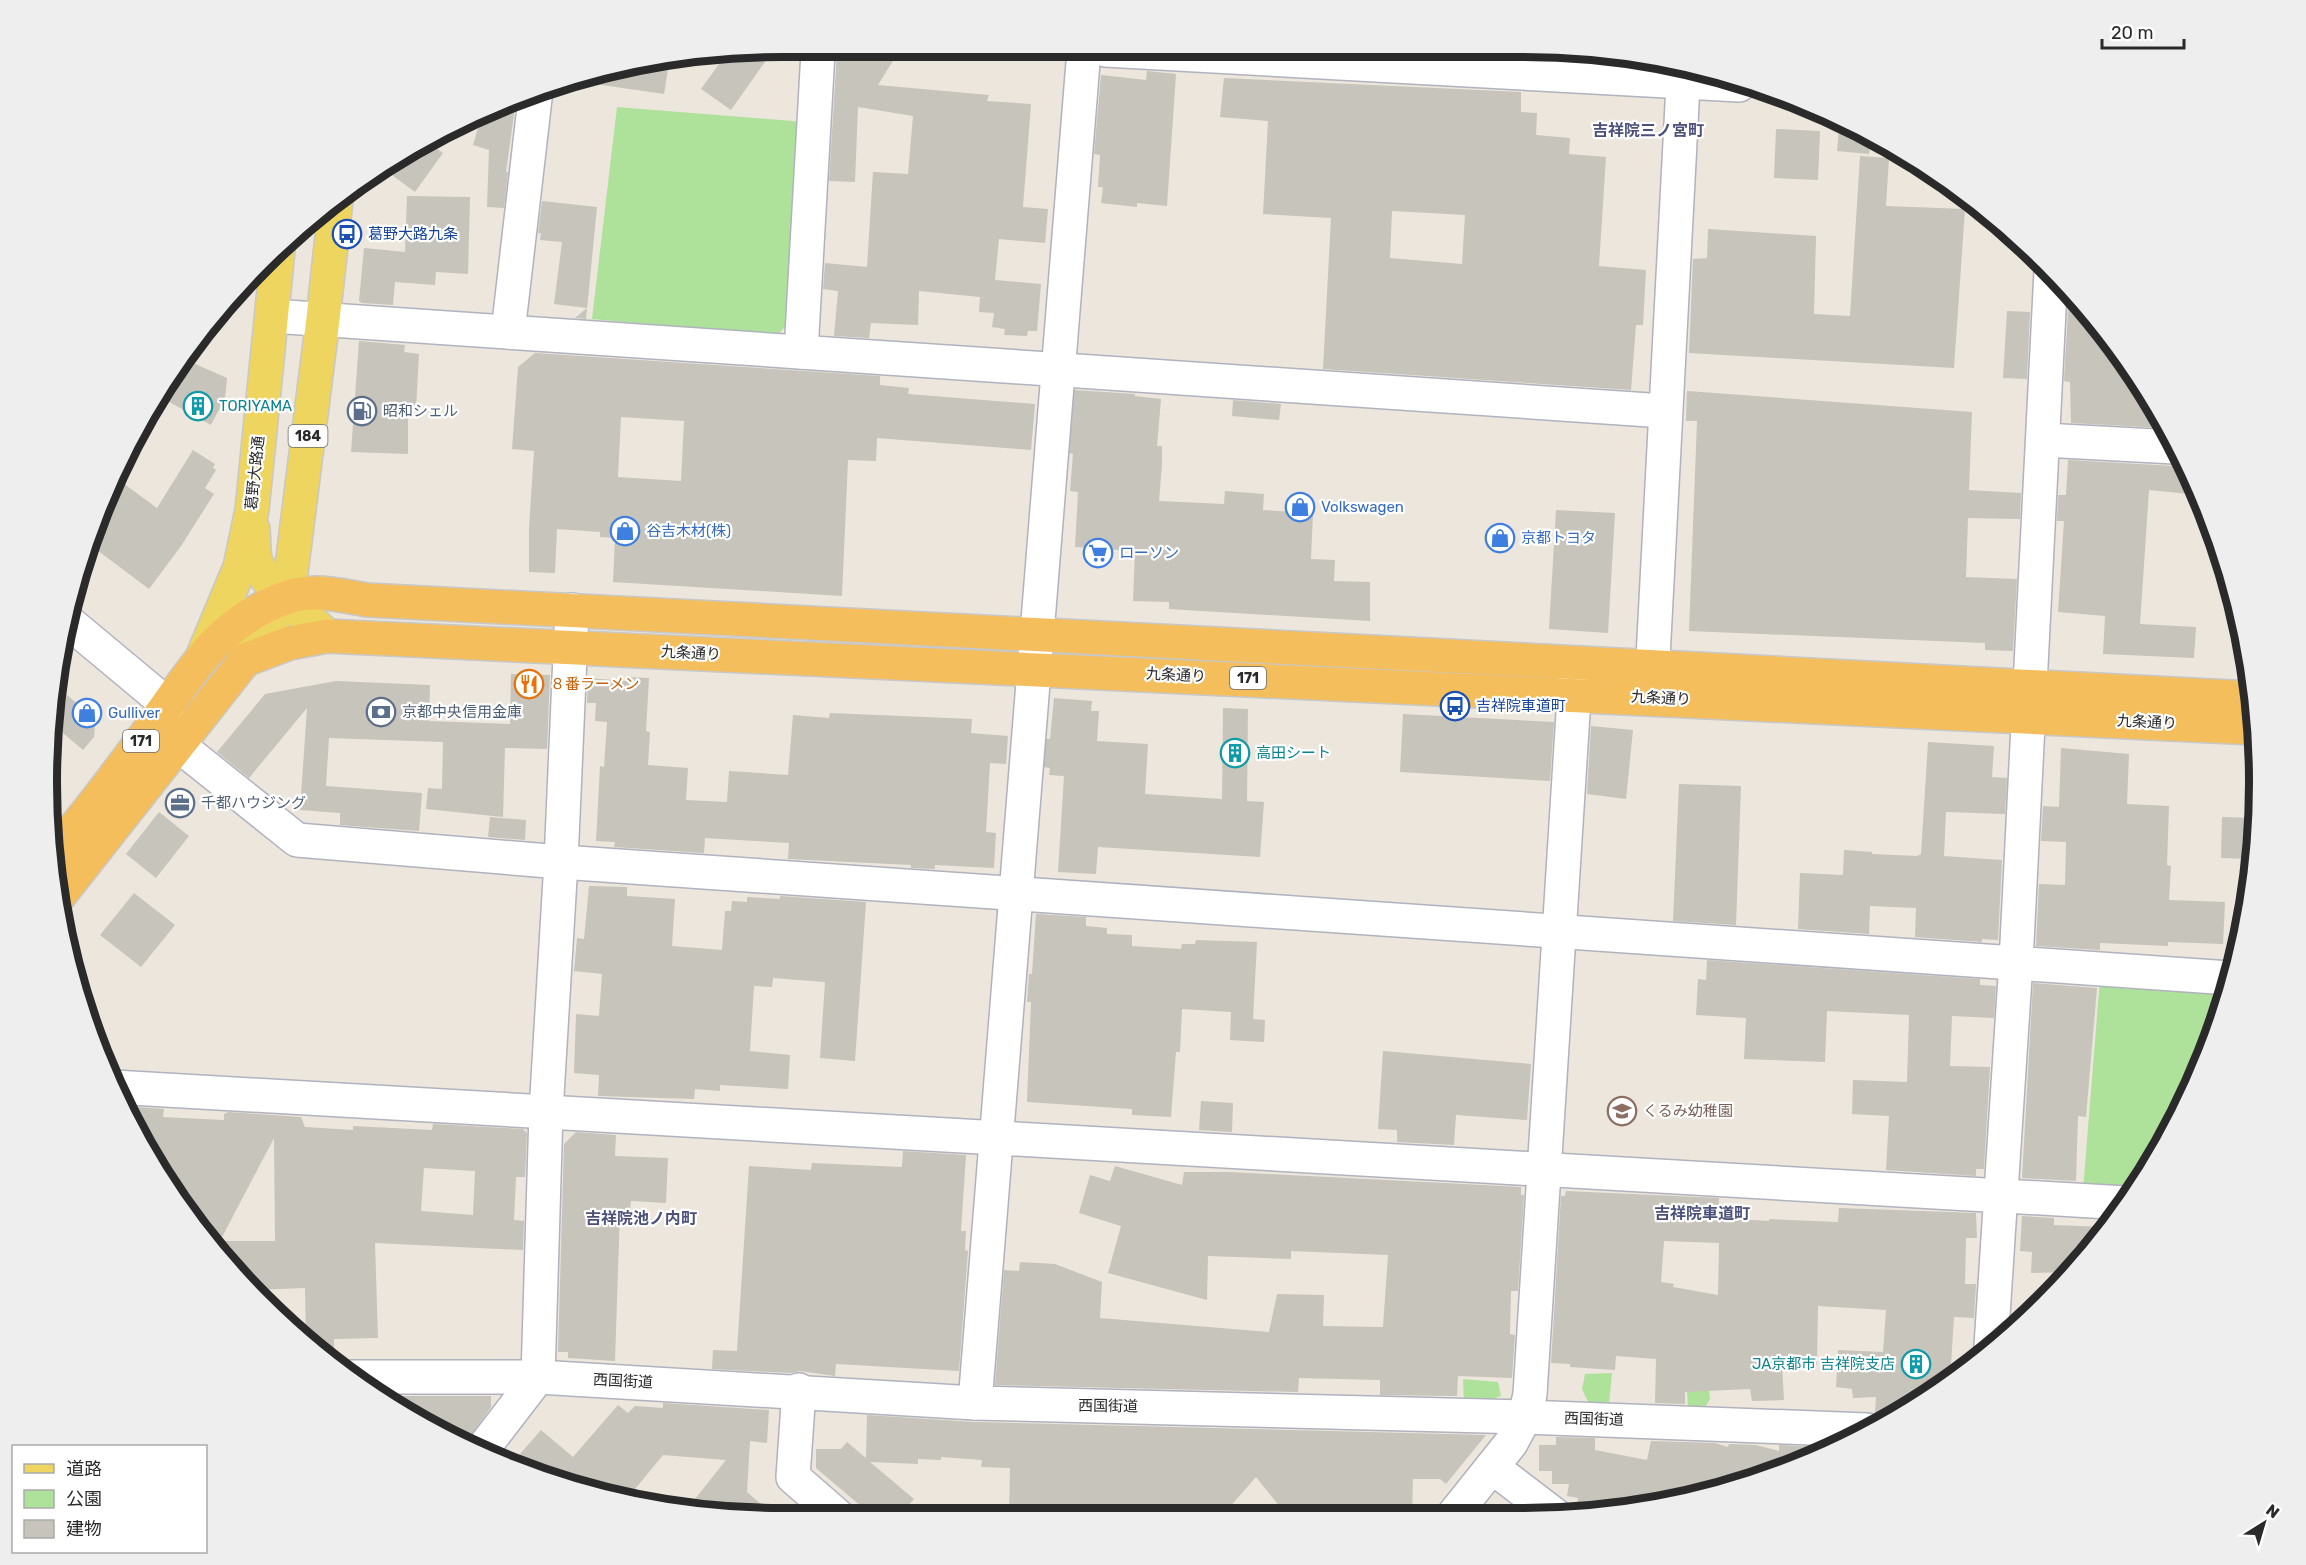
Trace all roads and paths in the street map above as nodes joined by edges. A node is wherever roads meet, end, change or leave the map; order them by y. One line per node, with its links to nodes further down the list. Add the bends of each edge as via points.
1 (818, 57): 13 (street)
2 (1083, 57): 14 (street)
3 (1274, 57): 4 (street)
4 (1676, 74)
5 (1684, 76): 15 (street)
6 (535, 101): 12 (street)
7 (335, 212): 11 (main road, 葛野大路通 / 184)
8 (277, 262): 10 (main road, 葛野大路通)
9 (2050, 284): 16 (street)
10 (272, 316): 11 (street); 18 (main road, 葛野大路通)
11 (323, 319): 12 (street); 19 (main road, 葛野大路通 / 184)
12 (508, 332): 13 (street)
13 (801, 352): 14 (street)
14 (1057, 369): 15 (street); 22 (street)
15 (1664, 411): 29 (street)
16 (2043, 440): 17 (street); 31 (street)
17 (2166, 447)
18 (252, 510): 19 (main road, via 256,561 268,582); 25 (main road, 葛野大路通, via 240,567)
19 (288, 597): 20 (highway, 九条通り / 171, via 326,593 366,600); 23 (main road); 25 (highway, 葛野大路通 / 171, via 246,617); 26 (main road, 葛野大路通 / 184)
20 (572, 610): 22 (highway, 九条通り / 171); 24 (street)
21 (74, 628): 32 (street)
22 (1034, 634): 27 (street); 28 (highway, 九条通り / 171)
23 (327, 636): 24 (highway, 九条通り / 171); 26 (highway, 九条通り / 171, via 290,643)
24 (570, 647): 27 (highway, 九条通り / 171); 35 (street)
25 (204, 653): 32 (highway, 葛野大路通 / 171)
26 (245, 660): 32 (highway, 葛野大路通 / 171)
27 (1031, 668): 28 (highway, 九条通り / 171); 37 (street)
28 (1575, 679): 29 (highway, 九条通り / 171); 38 (street)
29 (1651, 683): 31 (highway, 九条通り / 171)
30 (2244, 698): 31 (highway, 九条通り / 171)
31 (2029, 702): 33 (highway, 九条通り / 171); 39 (street)
32 (166, 725): 34 (highway, 葛野大路通 / 171); 35 (street, via 297,840); 36 (highway, 葛野大路通 / 171)
33 (2246, 727)
34 (60, 846)
35 (561, 862): 37 (street); 42 (street)
36 (65, 887)
37 (1016, 895): 38 (street); 43 (street)
38 (1558, 932): 39 (street); 44 (street)
39 (2016, 962): 40 (street); 45 (street)
40 (2222, 977)
41 (125, 1088): 42 (street)
42 (546, 1112): 43 (street); 49 (street)
43 (995, 1137): 44 (street); 51 (street)
44 (1546, 1169): 45 (street); 52 (street, via 1530,1394)
45 (2001, 1196): 46 (street); 47 (street)
46 (2115, 1202)
47 (1992, 1336)
48 (367, 1377): 49 (street, 西国街道)
49 (538, 1377): 50 (street, 西国街道); 54 (street)
50 (799, 1390): 51 (street, 西国街道); 57 (street, via 793,1477)
51 (975, 1403): 52 (street, 西国街道)
52 (1525, 1417): 53 (street, 西国街道); 55 (street)
53 (1849, 1430)
54 (486, 1444)
55 (1492, 1467): 56 (street); 58 (street)
56 (1545, 1507)
57 (829, 1508)
58 (1459, 1508)

